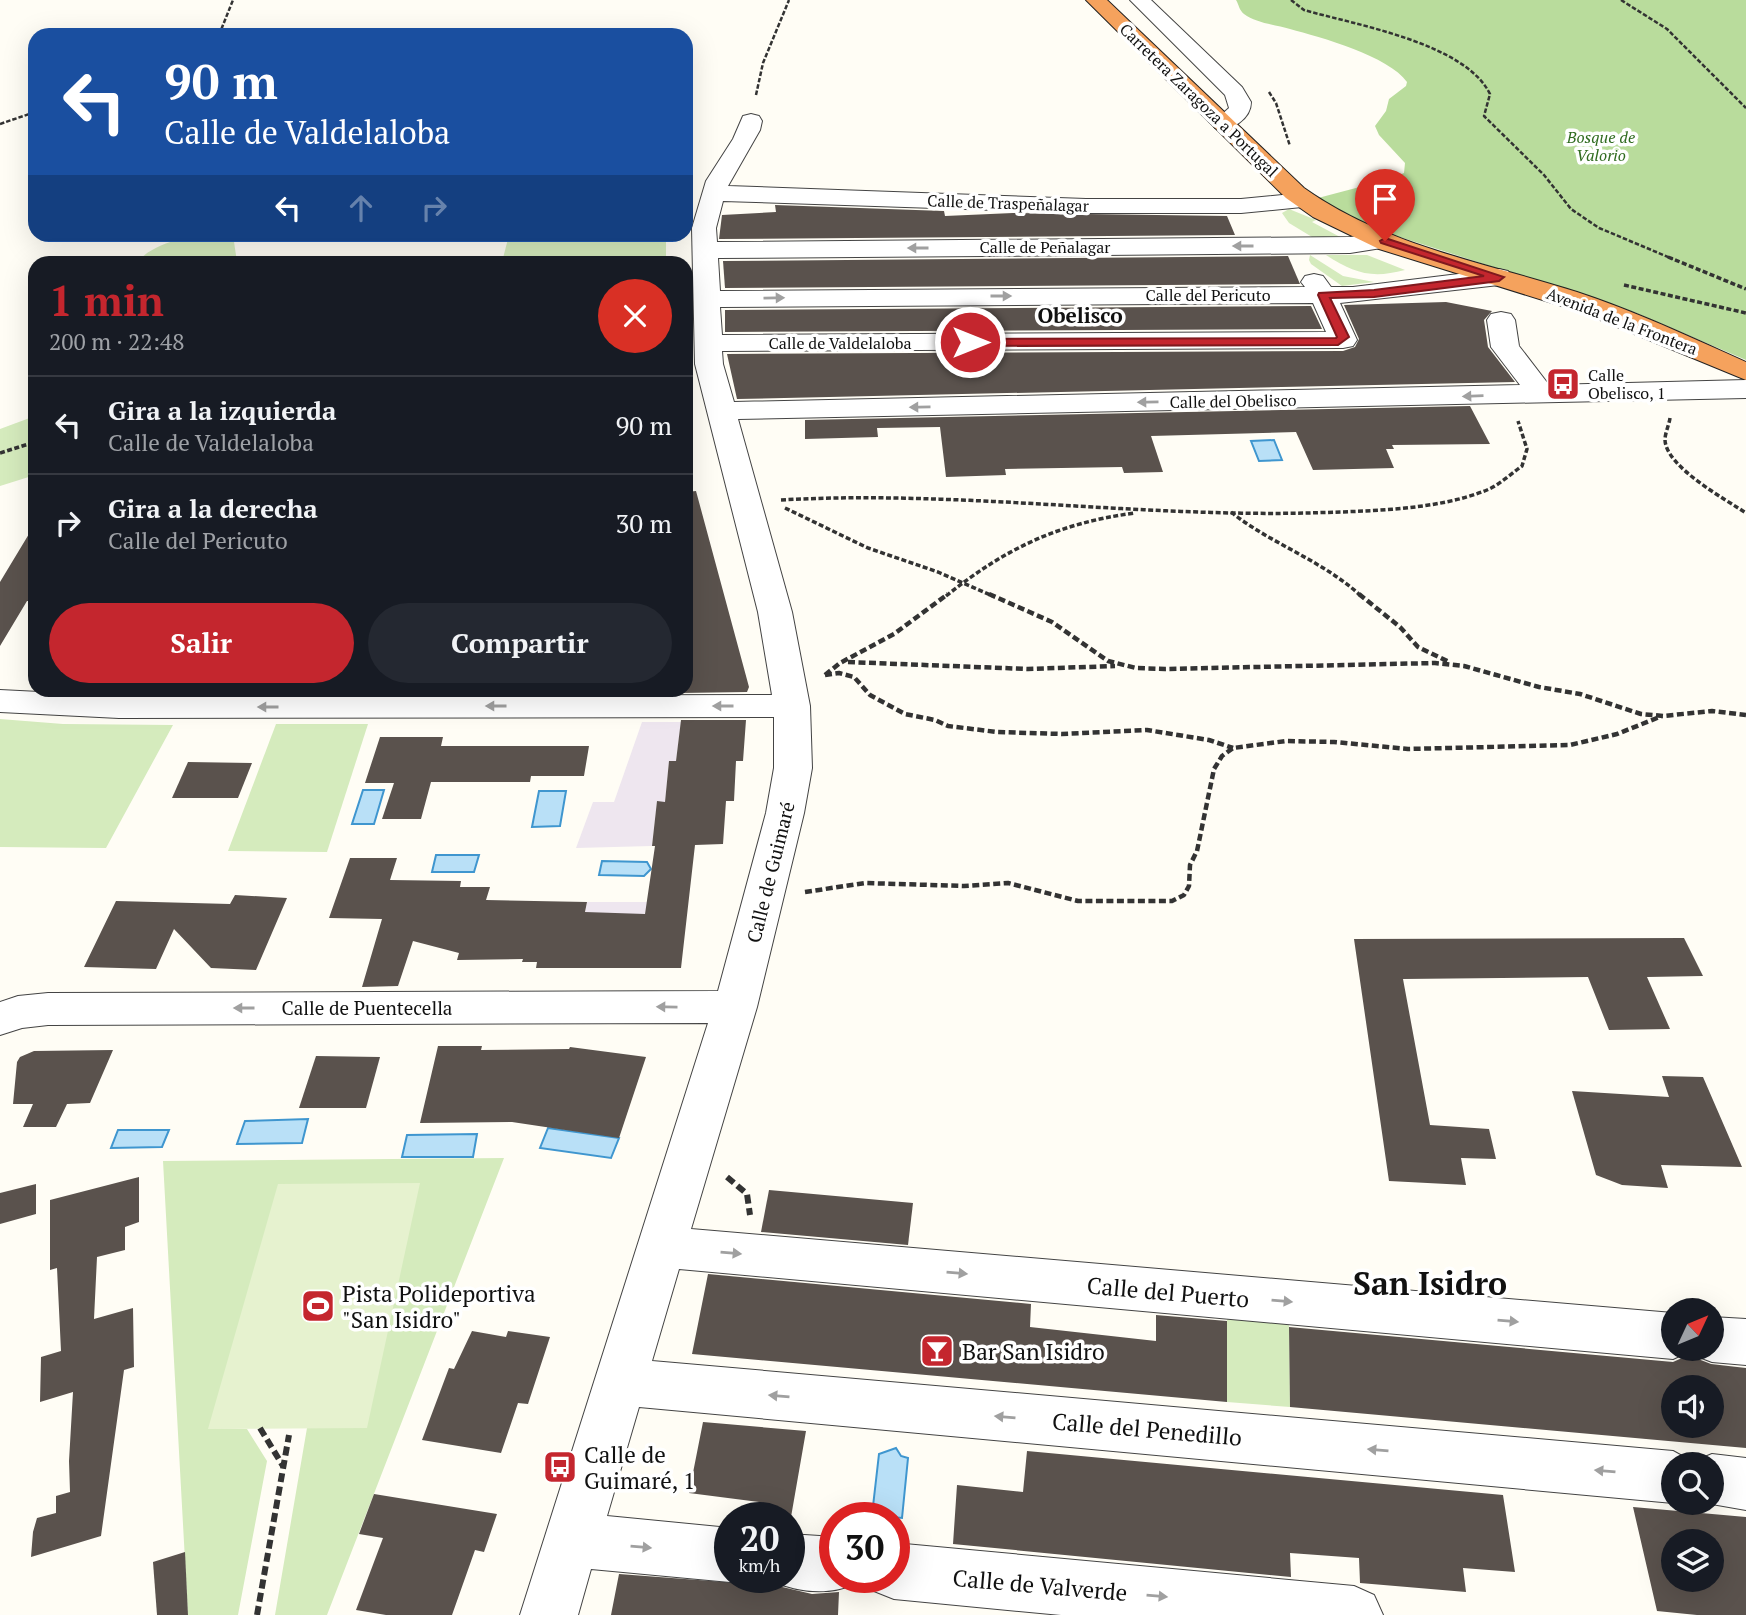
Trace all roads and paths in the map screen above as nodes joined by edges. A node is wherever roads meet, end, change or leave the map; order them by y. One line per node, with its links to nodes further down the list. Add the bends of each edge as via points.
1 (233, 0): 7 (path)
2 (789, 0): 10 (path, via 763,63)
3 (1096, 0): 11 (highway, Carretera Zaragoza a Portugal)
4 (1140, 0): 11 (street, via 1234,92 1240,110)
5 (1292, 0): 22 (path, via 1304,10 1439,49 1483,80 1490,94 1484,116 1544,175 1571,209 1599,228)
6 (1621, 0): 8 (path, via 1667,29)
7 (222, 28)
8 (1746, 108)
9 (28, 114): 12 (path)
10 (751, 121): 13 (street, Calle de Guimaré, via 746,138)
11 (1223, 123): 14 (highway, Carretera Zaragoza a Portugal)
12 (0, 124)
13 (713, 193): 15 (street, Calle de Traspeñalagar, via 1095,206); 18 (street, Calle de Guimaré)
14 (1302, 200): 15 (street, Calle de Traspeñalagar); 16 (highway, Avenida de la Frontera, via 1338,222)
15 (1264, 204): 17 (street)
16 (1385, 241): 17 (street, Calle de Peñalagar); 19 (highway, Avenida de la Frontera)
17 (1303, 246): 18 (street, Calle de Peñalagar, one-way to 18)
18 (704, 250): 20 (street, Calle de Guimaré)
19 (1499, 277): 21 (street, Calle del Pericuto, via 1374,293); 25 (highway, Avenida de la Frontera, via 1624,318)
20 (699, 287): 21 (street, Calle del Pericuto, one-way to 21); 24 (street, Calle de Guimaré)
21 (1319, 289): 24 (street, Calle de Valdelaloba, via 1343,340)
22 (1746, 289)
23 (1501, 320): 29 (street, via 1505,347)
24 (708, 343): 26 (street, Calle de Guimaré)
25 (1746, 372)
26 (706, 387): 30 (street, Calle del Obelisco, one-way to 26); 41 (street, Calle de Guimaré)
27 (1746, 389): 28 (street, Calle del Obelisco)
28 (1654, 391): 29 (street, Calle del Obelisco); 35 (path, via 1670,418 1665,441 1677,464)
29 (1541, 394): 30 (street, Calle del Obelisco)
30 (1506, 395): 34 (path, via 1522,430 1526,457 1516,473 1496,487 1459,500 1412,508)
31 (28, 444): 32 (path)
32 (0, 453)
33 (1153, 511): 34 (path); 36 (path, via 1054,530 1002,555); 36 (path, via 964,500 772,501 861,545)
34 (1229, 512): 39 (path, via 1347,583 1418,647)
35 (1746, 513)
36 (963, 583): 37 (path, via 896,633); 38 (path, via 1052,622 1094,655)
37 (844, 662): 38 (path, via 1028,669); 40 (path)
38 (1123, 666): 39 (path, via 1174,669 1421,662)
39 (1464, 666): 47 (path)
40 (825, 676): 41 (path); 48 (path, via 855,677 870,695 905,714 948,726 1062,734 1147,730)
41 (806, 694): 42 (street, one-way to 42); 49 (street, Calle de Guimaré, via 790,789)
42 (693, 695)
43 (292, 697): 44 (street, one-way to 44)
44 (121, 698): 45 (street)
45 (0, 701)
46 (1746, 715): 47 (path, via 1699,711)
47 (1663, 716): 48 (path, via 1615,736 1570,745 1409,749 1286,741)
48 (1233, 748): 49 (path, via 1214,769 1197,851 1190,864 1189,886 1172,901 1078,901 1008,883 865,883 810,892)
49 (765, 891): 50 (street, Calle de Guimaré)
50 (735, 1007): 51 (street, Calle de Puentecella, one-way to 51, via 48,1009); 54 (street, Calle de Guimaré)
51 (0, 1019)
52 (726, 1173): 53 (path, via 728,1180 748,1192)
53 (750, 1223)
54 (663, 1247): 55 (street, Calle del Puerto, one-way to 55); 58 (street, Calle de Guimaré)
55 (1661, 1335)
56 (1724, 1340): 57 (street)
57 (1746, 1342)
58 (621, 1382): 62 (street, Calle del Penedillo, one-way to 58); 65 (street, Calle de Guimaré)
59 (260, 1429): 61 (path)
60 (289, 1435): 61 (path)
61 (283, 1466): 68 (path)
62 (1661, 1476)
63 (1724, 1481): 64 (street)
64 (1746, 1483)
65 (573, 1539): 66 (street, one-way to 66); 69 (street, Calle de Guimaré)
66 (714, 1553)
67 (910, 1573): 70 (street, Calle de Valverde, one-way to 70)
68 (257, 1615)
69 (549, 1615)
70 (1354, 1615)

